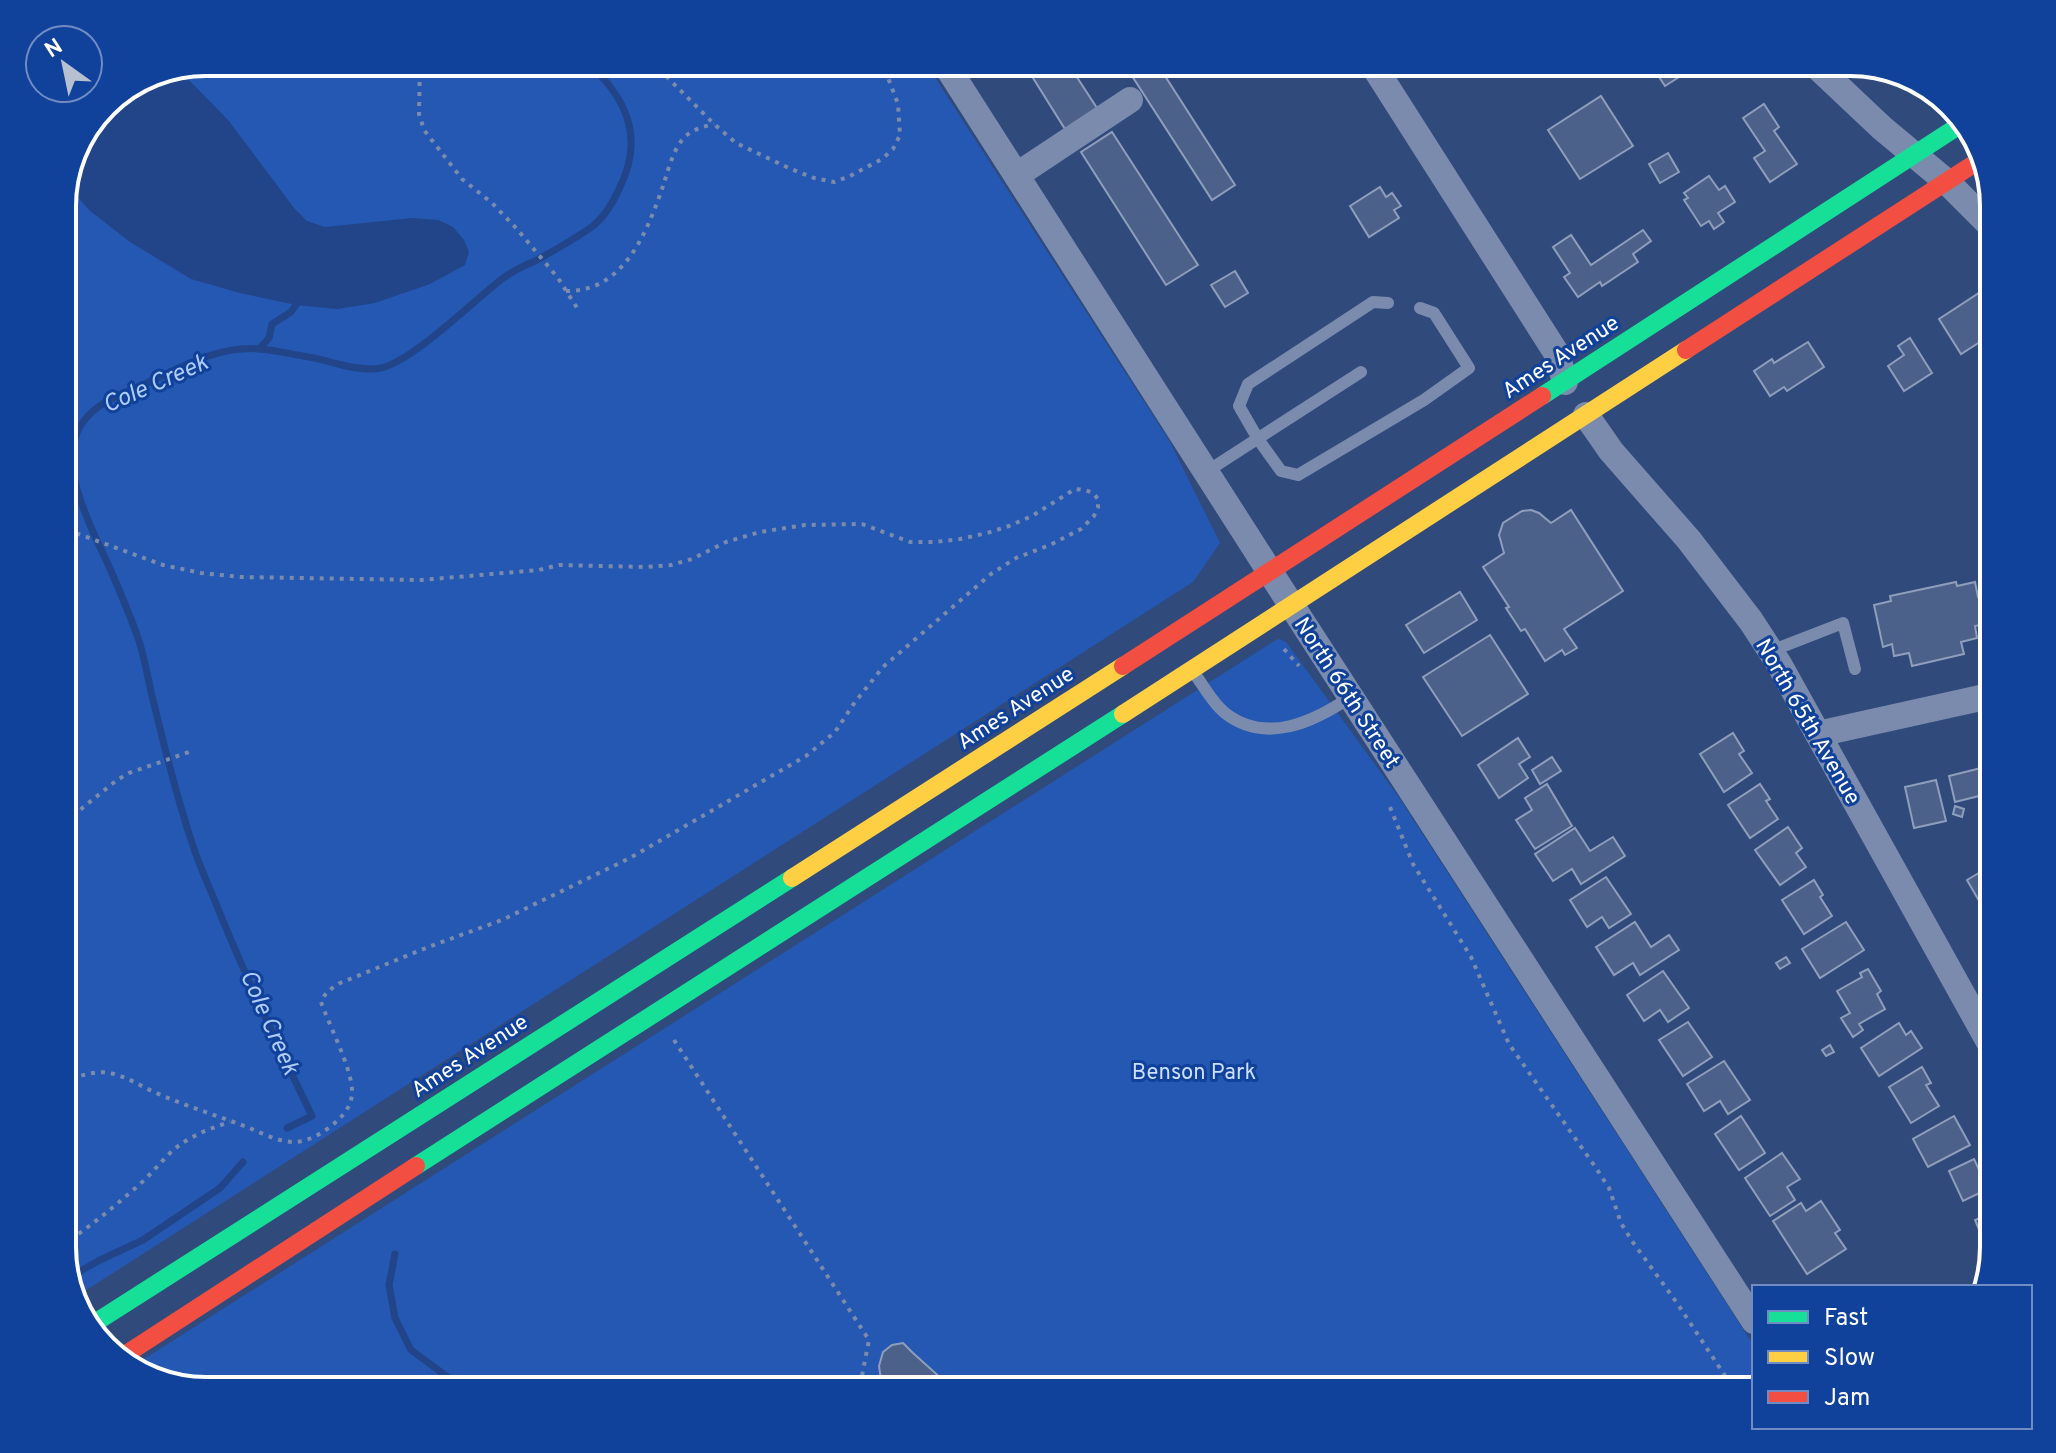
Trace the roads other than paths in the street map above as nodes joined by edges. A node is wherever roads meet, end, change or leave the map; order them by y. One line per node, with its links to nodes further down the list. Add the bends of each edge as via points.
1 (953, 76): 8 (street, North 66th Street)
2 (1380, 76): 14 (street, via 1557,354)
3 (1827, 76): 6 (street)
4 (1130, 100): 8 (street)
5 (1954, 129): 6 (main road, Ames Avenue)
6 (1914, 155): 9 (street); 14 (main road, Ames Avenue)
7 (1973, 165): 9 (main road)
8 (1017, 175): 17 (street, North 66th Street)
9 (1947, 182): 10 (street); 15 (main road)
10 (1980, 211)
11 (1388, 303): 16 (lane, via 1373,302 1248,384 1239,406)
12 (1420, 308): 16 (lane, via 1434,313 1469,368 1298,475 1281,471)
13 (1361, 372): 16 (lane)
14 (1565, 382): 18 (main road, Ames Avenue)
15 (1586, 415): 19 (main road); 20 (street, North 65th Avenue, via 1689,540)
16 (1258, 439): 17 (lane)
17 (1206, 472): 18 (street, North 66th Street)
18 (1270, 572): 19 (street, North 66th Street); 28 (main road, Ames Avenue)
19 (1292, 605): 22 (main road); 23 (street, North 66th Street)
20 (1770, 651): 21 (lane, via 1843,623); 25 (street, North 65th Avenue)
21 (1855, 669)
22 (1192, 670): 23 (lane, via 1224,713 1261,729 1304,723); 29 (main road)
23 (1352, 696): 27 (street, North 66th Street)
24 (1980, 698): 25 (street)
25 (1818, 734): 26 (street, North 65th Avenue)
26 (1980, 1026)
27 (1752, 1318)
28 (99, 1320)
29 (130, 1352)

